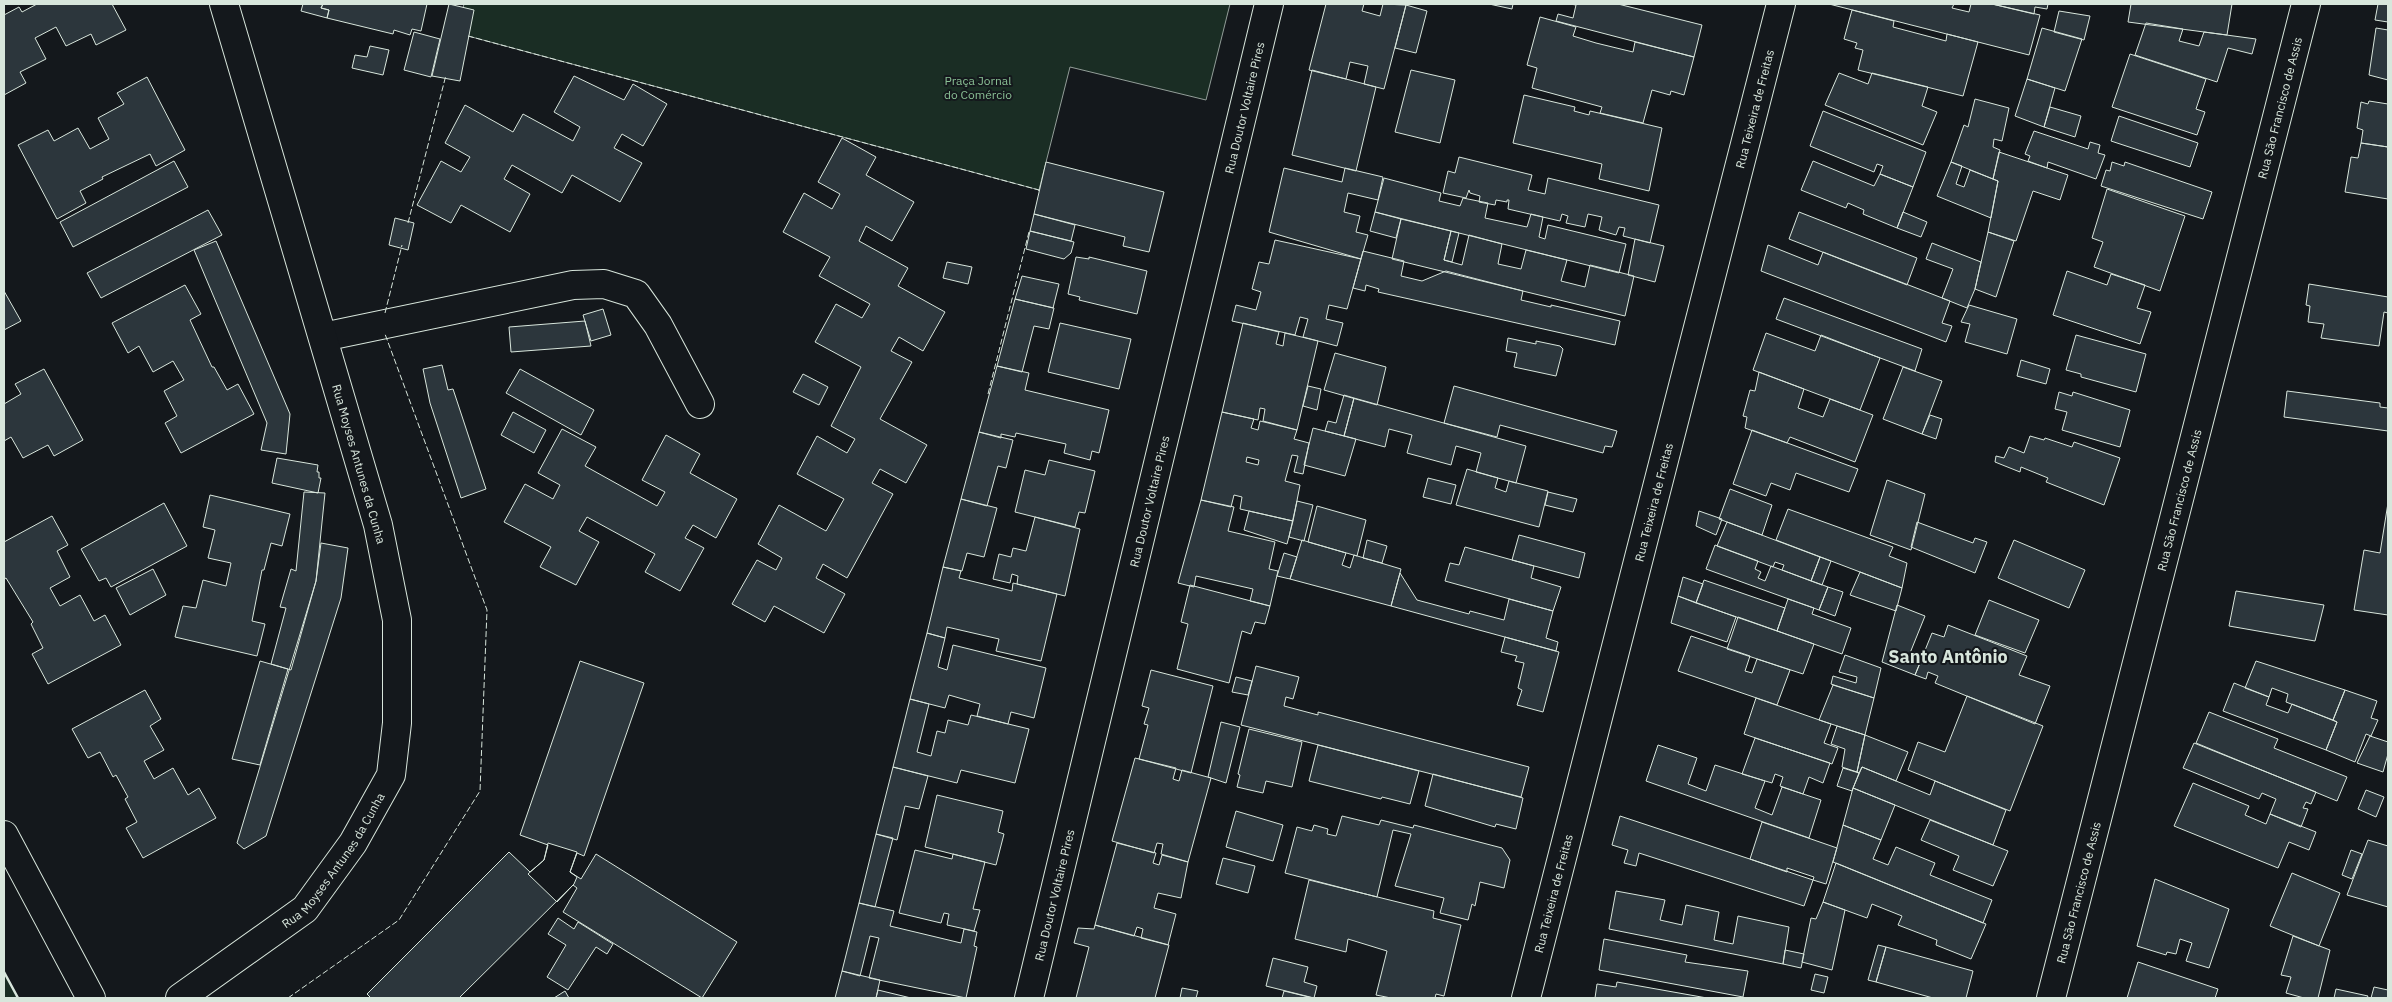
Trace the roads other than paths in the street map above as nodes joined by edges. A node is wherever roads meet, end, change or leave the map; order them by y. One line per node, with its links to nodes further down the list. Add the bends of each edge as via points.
1 (224, 4): 5 (street, Rua Moyses Antunes da Cunha)
2 (1269, 4): 10 (street, Rua Doutor Voltaire Pires)
3 (1781, 4): 11 (street, Rua Teixeira de Freitas)
4 (2306, 4): 12 (street, Rua São Francisco de Assis)
5 (322, 337): 6 (street, via 573,285 604,284 636,294 658,324); 9 (street, Rua Moyses Antunes da Cunha, via 378,525 397,620 397,723 391,776 353,843 305,909)
6 (700, 404)
7 (4, 836): 8 (street)
8 (91, 998)
9 (180, 998)
10 (1029, 998)
11 (1526, 998)
12 (2051, 998)

